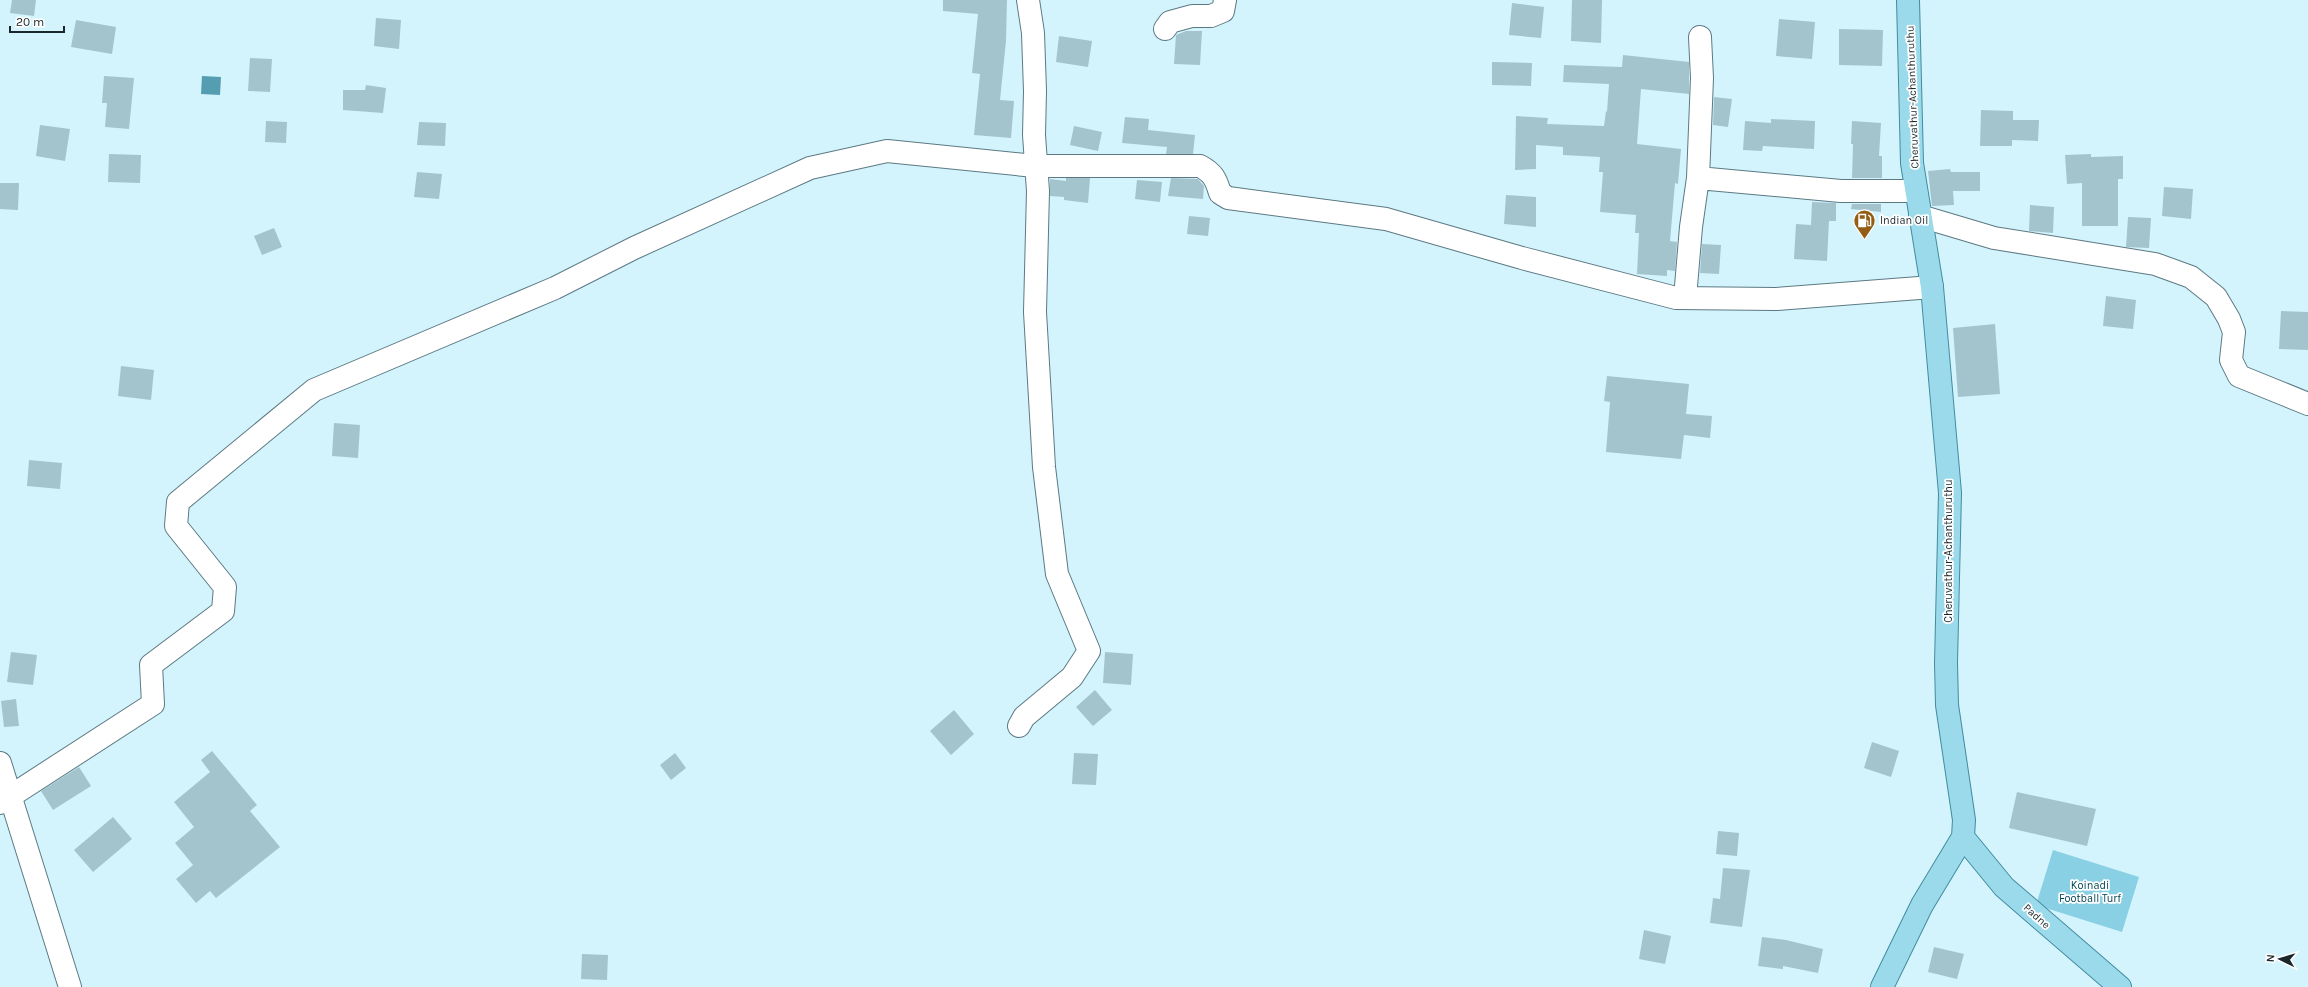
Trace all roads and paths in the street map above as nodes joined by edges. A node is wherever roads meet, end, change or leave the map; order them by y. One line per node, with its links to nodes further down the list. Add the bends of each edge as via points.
1 (1028, 0): 6 (street, via 1033,33)
2 (1225, 0): 4 (street, via 1223,11 1211,16 1192,16 1170,22)
3 (1908, 0): 8 (main road, Cheruvathur-Achanthuruthu, via 1910,130)
4 (1165, 29)
5 (1700, 37): 7 (street, via 1702,78)
6 (1035, 166): 11 (street, via 1200,166 1216,178 1220,193 1228,198 1386,219 1522,258 1676,298); 13 (street, via 1038,192 1035,312 1044,467 1057,574 1089,651 1072,677 1024,717); 15 (street, via 886,151 810,168 634,248 556,288 314,390 178,502 176,526 225,587 223,611 151,665 153,704)
7 (1698, 178): 8 (street, via 1840,191); 11 (street)
8 (1916, 191): 9 (main road, Cheruvathur-Achanthuruthu)
9 (1920, 216): 10 (main road, Cheruvathur-Achanthuruthu); 12 (street, via 1994,238 2155,264 2191,277 2216,297 2229,319 2234,332 2231,360 2238,376)
10 (1932, 287): 11 (street, via 1776,299); 16 (main road, Cheruvathur-Achanthuruthu, via 1950,493 1947,704 1964,820)
11 (1685, 298)
12 (2308, 404)
13 (1018, 726)
14 (0, 763): 15 (street)
15 (5, 800): 17 (street)
16 (1962, 837): 18 (main road, Cheruvathur-Achanthuruthu, via 1922,904); 19 (main road, Padne, via 2004,886)
17 (70, 987)
18 (1882, 987)
19 (2120, 987)

